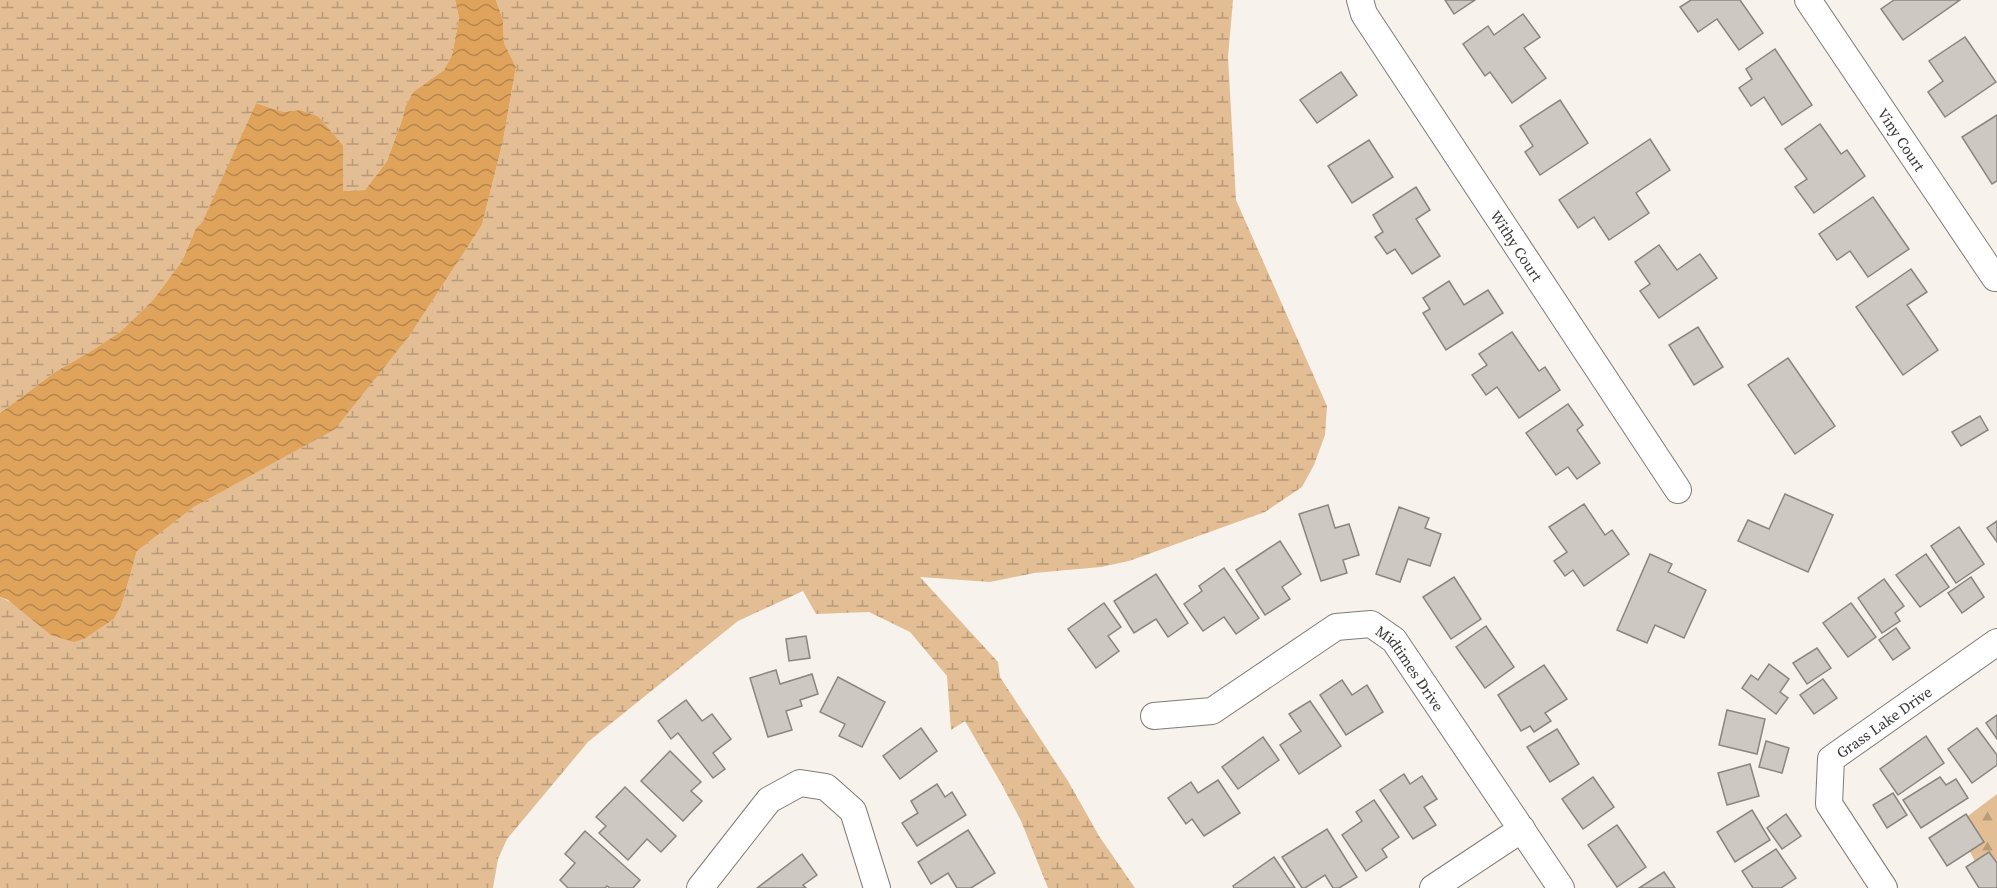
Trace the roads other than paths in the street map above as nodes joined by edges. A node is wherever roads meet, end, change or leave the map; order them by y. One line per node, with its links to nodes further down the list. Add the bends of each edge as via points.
1 (1360, 0): 4 (street, Withy Court, via 1364,14)
2 (1808, 0): 3 (street, Viny Court)
3 (1995, 278)
4 (1678, 490)
5 (1997, 642): 12 (street, Grass Lake Drive, via 1831,759 1828,804)
6 (1154, 716): 7 (street, Midtimes Drive, via 1212,711 1335,627 1371,624 1394,640)
7 (1522, 829): 10 (street); 11 (street, Midtimes Drive)
8 (700, 888): 9 (street, via 769,800 800,783 826,787 853,811)
9 (877, 888)
10 (1433, 888)
11 (1561, 888)
12 (1884, 888)

